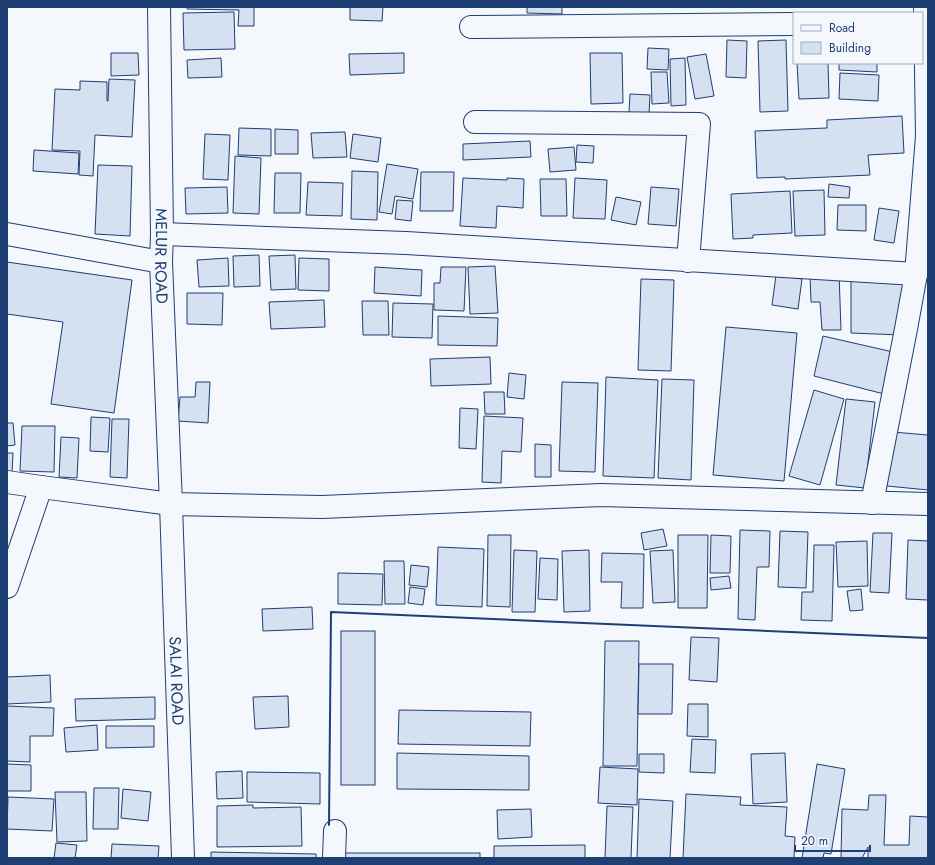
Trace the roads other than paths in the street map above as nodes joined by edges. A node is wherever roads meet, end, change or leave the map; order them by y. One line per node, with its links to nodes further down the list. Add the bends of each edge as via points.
1 (159, 7): 7 (street, MELUR ROAD)
2 (924, 17): 10 (street, via 927,136)
3 (793, 24): 4 (street)
4 (471, 27)
5 (475, 122): 8 (street, via 699,124)
6 (7, 234): 9 (street)
7 (162, 234): 8 (street, via 406,243); 9 (street, MELUR ROAD)
8 (688, 261): 10 (street)
9 (161, 262): 14 (street, MELUR ROAD)
10 (916, 274): 13 (street)
11 (7, 482): 12 (street)
12 (41, 487): 14 (street); 16 (street)
13 (872, 503): 14 (street, via 600,495 322,507); 15 (street)
14 (171, 504): 18 (street, SALAI ROAD)
15 (928, 504)
16 (7, 587)
17 (335, 831): 19 (street)
18 (183, 858)
19 (334, 858)

